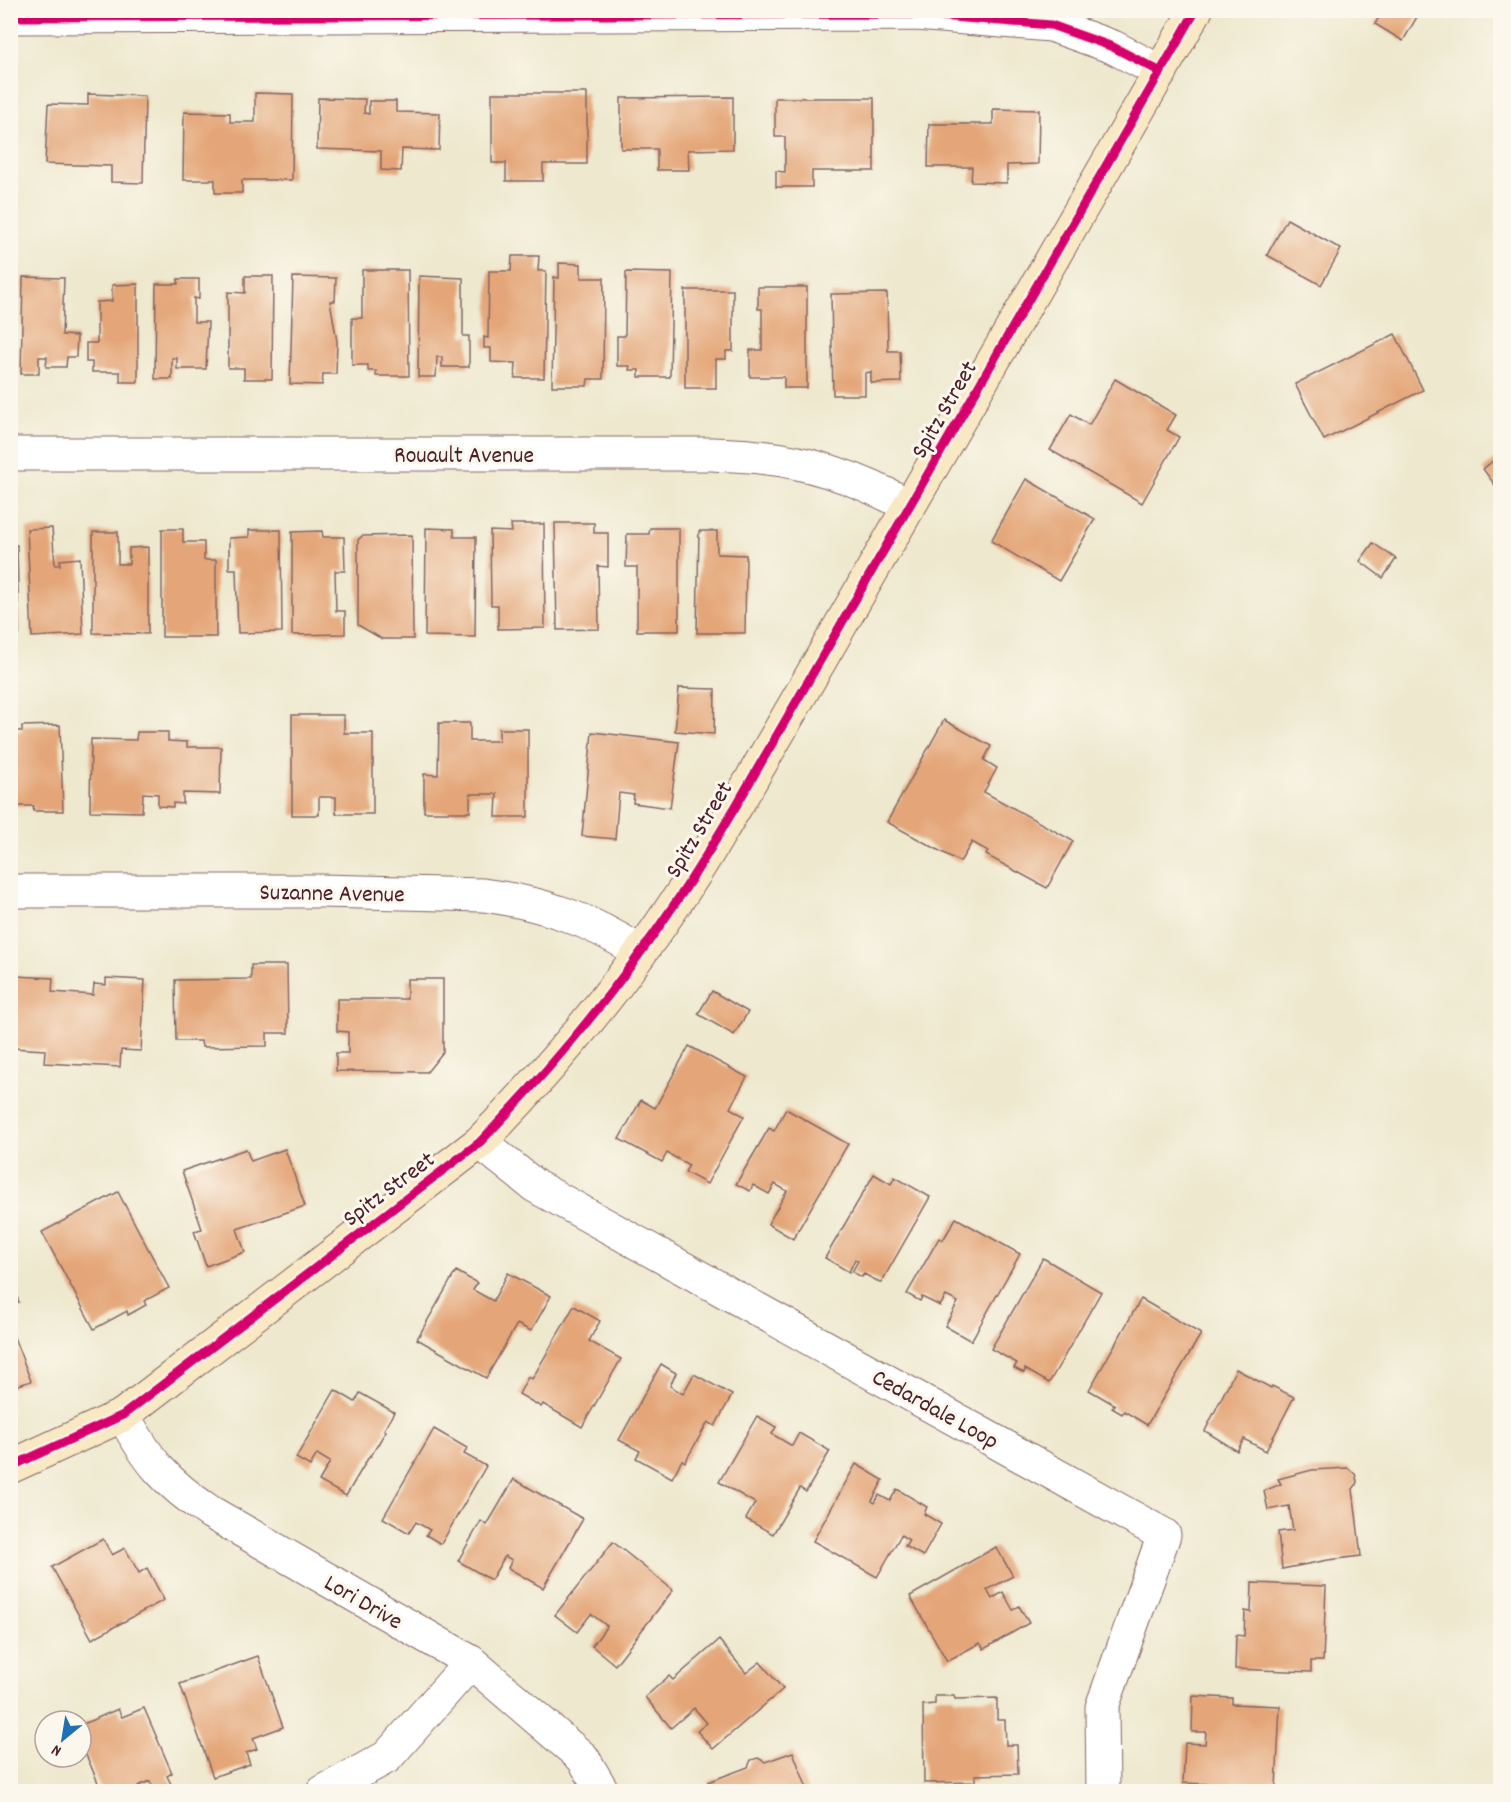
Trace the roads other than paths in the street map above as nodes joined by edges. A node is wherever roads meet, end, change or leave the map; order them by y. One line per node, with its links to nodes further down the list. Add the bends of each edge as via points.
1 (1196, 10): 3 (street, Spitz Street)
2 (14, 20): 3 (street, via 916,14 1051,25 1113,47)
3 (1161, 72): 5 (street, Spitz Street)
4 (10, 454): 5 (street, Rouault Avenue, via 760,457 837,473)
5 (909, 506): 7 (street, Spitz Street, via 736,806)
6 (10, 891): 7 (street, Suzanne Avenue, via 483,895 561,911 614,935)
7 (640, 952): 8 (street, Spitz Street, via 554,1062)
8 (480, 1142): 9 (street, Spitz Street); 14 (street, Cedardale Loop, via 535,1186 1164,1535 1102,1707)
9 (123, 1415): 10 (street, Spitz Street); 11 (street, Lori Drive, via 147,1456 193,1501)
10 (10, 1467)
11 (471, 1662): 12 (street, via 387,1757); 13 (street, Lori Drive, via 583,1758)
12 (323, 1791)
13 (603, 1791)
14 (1102, 1791)

